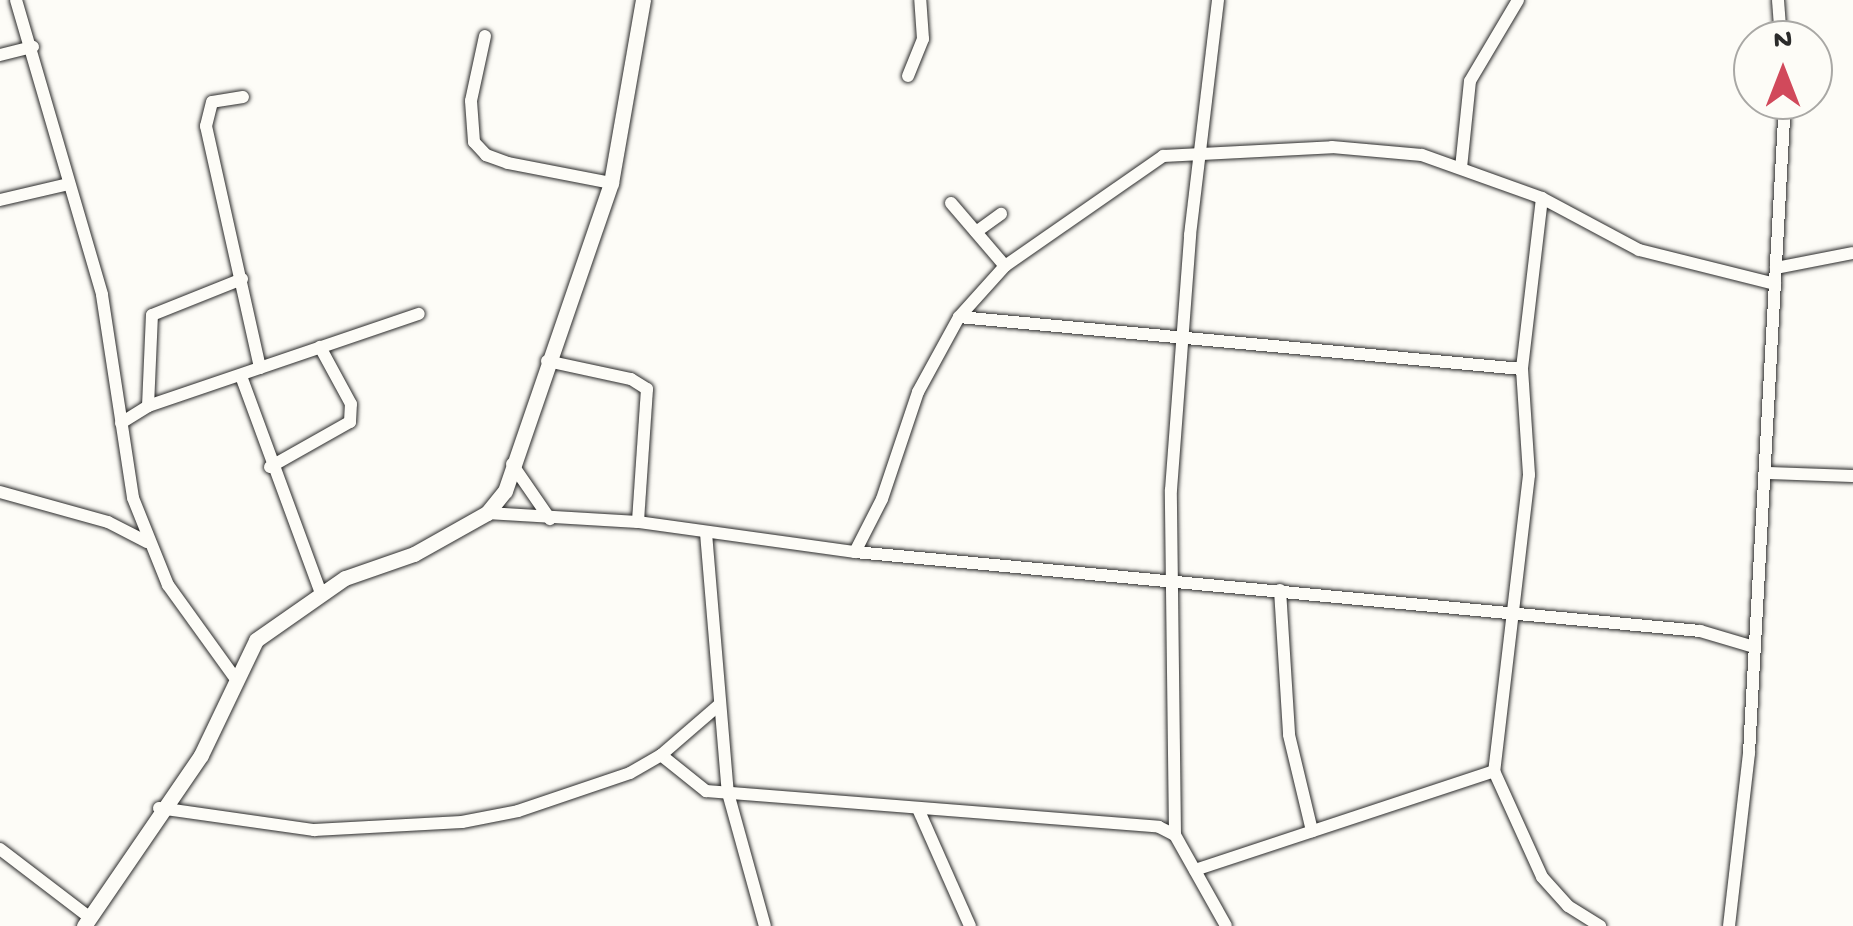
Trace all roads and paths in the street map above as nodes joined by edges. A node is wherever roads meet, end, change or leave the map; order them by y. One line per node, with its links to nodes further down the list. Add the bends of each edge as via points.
1 (643, 0): 14 (street)
2 (920, 0): 9 (street, via 923,39)
3 (1218, 0): 12 (street)
4 (1518, 0): 13 (street, via 1470,82)
5 (20, 4): 7 (street)
6 (485, 36): 14 (street, via 471,101 474,142 486,156)
7 (33, 47): 8 (street); 15 (street)
8 (0, 55)
9 (908, 76)
10 (242, 97): 24 (street, via 212,102 206,110)
11 (1784, 120): 23 (street)
12 (1201, 150): 13 (street, via 1388,148); 22 (street, via 1147,164); 28 (street)
13 (1461, 168): 16 (street)
14 (611, 183): 30 (street)
15 (69, 184): 17 (street); 35 (street, via 102,295)
16 (1542, 198): 25 (street, via 1639,250); 32 (street)
17 (0, 200)
18 (950, 202): 20 (street)
19 (1001, 214): 20 (street)
20 (976, 232): 22 (street)
21 (1853, 254): 23 (street)
22 (1004, 266): 27 (street)
23 (1776, 268): 25 (street)
24 (242, 279): 31 (street); 34 (street, via 152,314)
25 (1774, 284): 38 (street)
26 (419, 314): 29 (street)
27 (959, 317): 28 (street); 46 (street, via 918,392 882,499)
28 (1182, 337): 32 (street); 47 (street)
29 (320, 347): 31 (street); 37 (street, via 350,404 350,422)
30 (547, 361): 36 (street); 43 (street, via 631,378 647,389)
31 (260, 368): 33 (street)
32 (1522, 368): 50 (street, via 1528,475)
33 (241, 376): 34 (street); 37 (street)
34 (148, 406): 35 (street)
35 (122, 423): 45 (street, via 132,498)
36 (512, 464): 41 (street, via 505,491); 42 (street)
37 (270, 467): 49 (street)
38 (1768, 473): 39 (street); 51 (street)
39 (1853, 476)
40 (0, 492): 45 (street, via 108,522)
41 (487, 514): 42 (street); 49 (street)
42 (550, 518): 43 (street)
43 (638, 522): 44 (street)
44 (706, 533): 46 (street); 53 (street)
45 (148, 542): 52 (street, via 200,636)
46 (855, 552): 47 (street)
47 (1172, 581): 48 (street); 60 (street)
48 (1280, 590): 50 (street); 59 (street, via 1290,736)
49 (321, 593): 52 (street, via 256,640)
50 (1513, 612): 51 (street, via 1700,631); 55 (street, via 1494,724)
51 (1751, 646): 68 (street, via 1749,753)
52 (235, 678): 57 (street, via 201,755)
53 (719, 705): 54 (street); 56 (street)
54 (661, 756): 56 (street, via 690,784); 57 (street, via 518,811 462,822 314,830)
55 (1494, 771): 59 (street); 67 (street, via 1542,876 1568,906)
56 (728, 794): 58 (street); 64 (street)
57 (159, 808): 63 (street)
58 (919, 811): 60 (street, via 1125,823); 65 (street)
59 (1312, 831): 62 (street)
60 (1175, 835): 62 (street)
61 (0, 849): 63 (street)
62 (1195, 870): 66 (street)
63 (87, 922)
64 (764, 926)
65 (970, 926)
66 (1226, 926)
67 (1600, 926)
68 (1729, 926)

